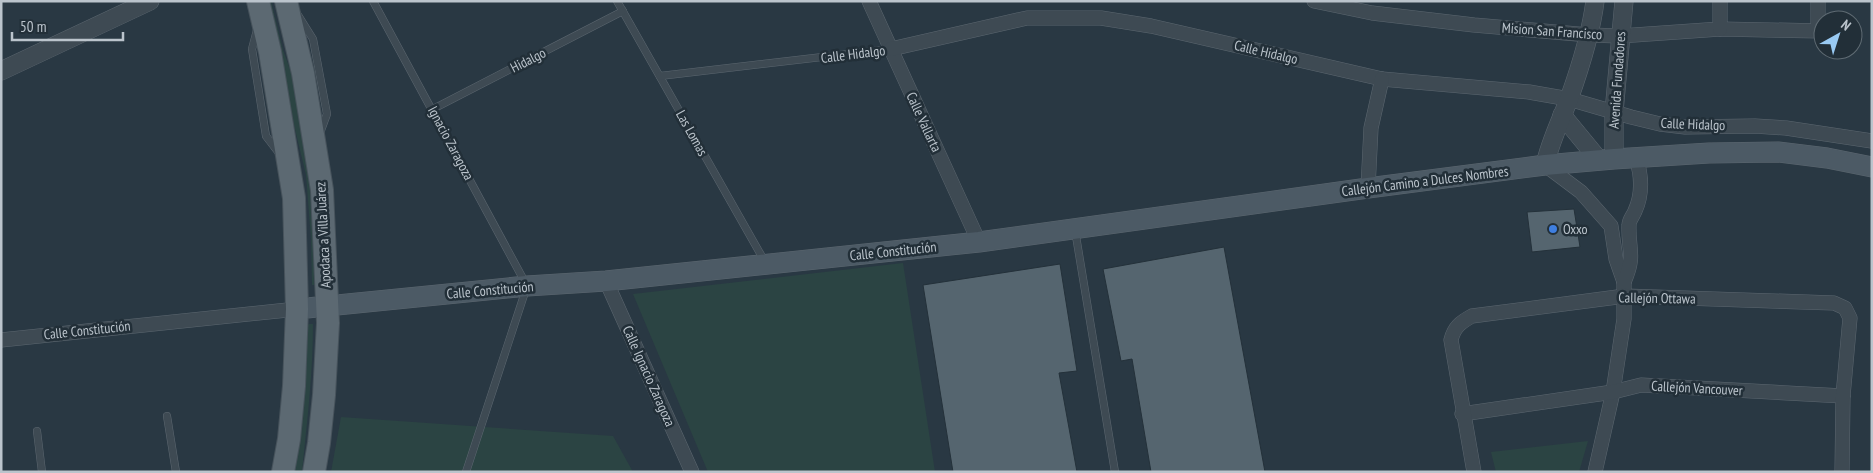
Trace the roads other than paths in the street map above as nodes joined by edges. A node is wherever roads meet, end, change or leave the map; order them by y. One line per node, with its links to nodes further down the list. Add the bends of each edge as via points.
1 (150, 1): 18 (street)
2 (286, 1): 26 (main road, Apodaca a Villa Juárez, via 303,73)
3 (292, 1): 26 (lane, via 313,38 327,114)
4 (374, 1): 22 (lane, Ignacio Zaragoza)
5 (617, 1): 12 (lane, Las Lomas)
6 (869, 1): 17 (street, Calle Vallarta)
7 (1314, 1): 15 (street, Mision San Francisco, via 1372,13)
8 (1595, 1): 15 (street)
9 (1624, 1): 16 (street, Avenida Fundadores)
10 (1720, 1): 13 (street)
11 (260, 8): 42 (main road, Apodaca a Villa Juárez, via 294,198)
12 (623, 11): 19 (lane, Las Lomas); 22 (lane, Hidalgo)
13 (1720, 29): 14 (street, Mision San Francisco); 16 (street, Mision San Francisco)
14 (1813, 31)
15 (1589, 35): 16 (street, Mision San Francisco); 21 (street)
16 (1620, 36): 23 (street, Avenida Fundadores)
17 (891, 49): 19 (lane, Calle Hidalgo); 20 (street, Calle Hidalgo, via 1028,18 1101,18 1151,26); 35 (street, Calle Vallarta)
18 (1, 71)
19 (660, 76): 36 (lane, Las Lomas)
20 (1382, 79): 21 (street, Calle Hidalgo, via 1529,92); 31 (street, via 1371,128)
21 (1569, 99): 23 (street, Calle Hidalgo); 24 (street)
22 (433, 109): 39 (lane, Ignacio Zaragoza)
23 (1614, 112): 25 (street, Calle Hidalgo, via 1671,126 1770,127); 28 (street, Avenida Fundadores)
24 (1562, 115): 28 (street); 29 (street)
25 (1872, 141)
26 (315, 147): 41 (main road, Apodaca a Villa Juárez, via 322,190)
27 (1636, 158): 28 (main road, Callejón Camino a Dulces Nombres); 30 (main road, Callejón Camino a Dulces Nombres, via 1709,152 1778,152); 32 (street, via 1641,192)
28 (1606, 160): 29 (main road, Callejón Camino a Dulces Nombres)
29 (1545, 166): 31 (main road, Callejón Camino a Dulces Nombres); 33 (street, via 1581,192)
30 (1872, 167)
31 (1368, 188): 34 (main road, Callejón Camino a Dulces Nombres)
32 (1629, 223): 33 (street); 38 (street, via 1632,257)
33 (1611, 226): 38 (street, via 1616,259)
34 (1075, 229): 35 (main road, Callejón Camino a Dulces Nombres); 55 (lane)
35 (979, 242): 36 (main road, Calle Constitución)
36 (766, 265): 37 (main road, Calle Constitución)
37 (606, 281): 39 (main road, Calle Constitución); 54 (street, Calle Ignacio Zaragoza)
38 (1624, 282): 40 (street)
39 (527, 286): 41 (main road, Calle Constitución); 53 (lane)
40 (1625, 296): 44 (street); 45 (street, Callejón Ottawa, via 1840,305 1850,318); 46 (street, Callejón Ottawa, via 1472,316 1464,320 1453,332 1451,340)
41 (327, 305): 42 (main road, Calle Constitución); 52 (main road, Apodaca a Villa Juárez, via 324,395)
42 (296, 309): 43 (street, Calle Constitución); 51 (main road, Apodaca a Villa Juárez, via 294,386)
43 (1, 340)
44 (1613, 392): 45 (street, Callejón Vancouver, via 1641,385); 46 (street, Callejón Vancouver); 57 (street)
45 (1843, 396): 58 (street, Callejón Ottawa)
46 (1462, 414): 56 (street, Callejón Ottawa)
47 (167, 416): 50 (lane)
48 (36, 431): 49 (lane)
49 (42, 472)
50 (176, 472)
51 (283, 472)
52 (314, 472)
53 (466, 472)
54 (692, 472)
55 (1115, 472)
56 (1474, 472)
57 (1595, 472)
58 (1842, 472)

